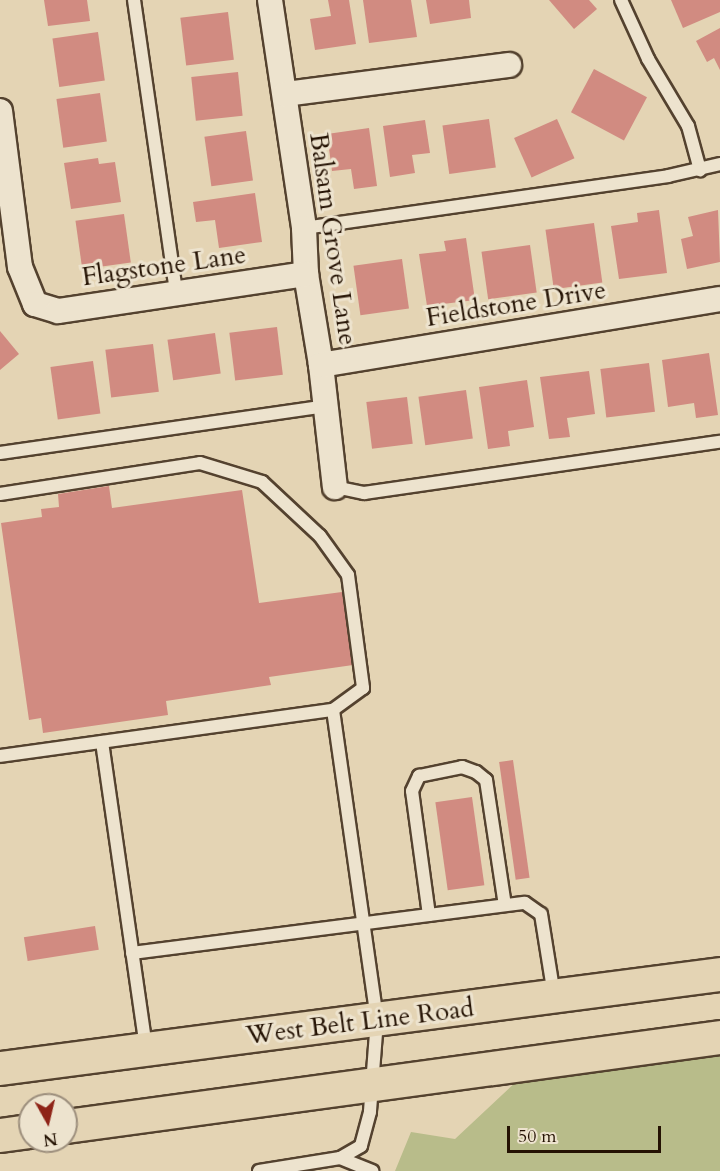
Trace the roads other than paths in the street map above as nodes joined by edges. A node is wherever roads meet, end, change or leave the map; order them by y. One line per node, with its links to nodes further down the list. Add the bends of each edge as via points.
1 (134, 0): 11 (lane)
2 (270, 0): 5 (street, Balsam Grove Lane)
3 (621, 0): 8 (lane, via 648,59 688,126)
4 (508, 65): 5 (street)
5 (285, 94): 9 (street, Balsam Grove Lane)
6 (0, 111): 11 (street, Flagstone Lane, via 20,267 35,304 58,310)
7 (720, 164): 8 (lane)
8 (700, 170): 9 (lane)
9 (303, 228): 10 (street, Balsam Grove Lane)
10 (306, 274): 11 (street, Flagstone Lane); 13 (street, Balsam Grove Lane)
11 (176, 293)
12 (720, 299): 13 (street, Fieldstone Drive)
13 (321, 365): 14 (street, Balsam Grove Lane)
14 (326, 406): 16 (lane); 17 (street, Balsam Grove Lane)
15 (720, 442): 17 (lane, via 364,493)
16 (0, 453)
17 (335, 487)
18 (0, 494): 19 (lane, via 200,462 262,482 320,536 348,574 363,688)
19 (333, 710): 20 (lane); 24 (lane)
20 (102, 742): 21 (lane); 25 (lane)
21 (0, 755)
22 (505, 905): 23 (lane); 23 (lane, via 486,780 462,767 419,776 412,791); 27 (lane, via 525,903 541,914)
23 (429, 915): 24 (lane)
24 (364, 923): 25 (lane); 28 (lane)
25 (132, 953): 30 (lane)
26 (720, 974): 27 (main road, West Belt Line Road)
27 (554, 996): 28 (main road, West Belt Line Road)
28 (377, 1020): 30 (main road, West Belt Line Road); 32 (lane)
29 (720, 1037): 32 (main road)
30 (146, 1049): 31 (main road, West Belt Line Road)
31 (0, 1068)
32 (372, 1082): 33 (main road); 36 (lane, via 370,1112 361,1146)
33 (78, 1124)
34 (18, 1133): 35 (main road)
35 (0, 1135)
36 (340, 1158): 37 (lane); 38 (lane)
37 (261, 1171)
38 (372, 1171)

